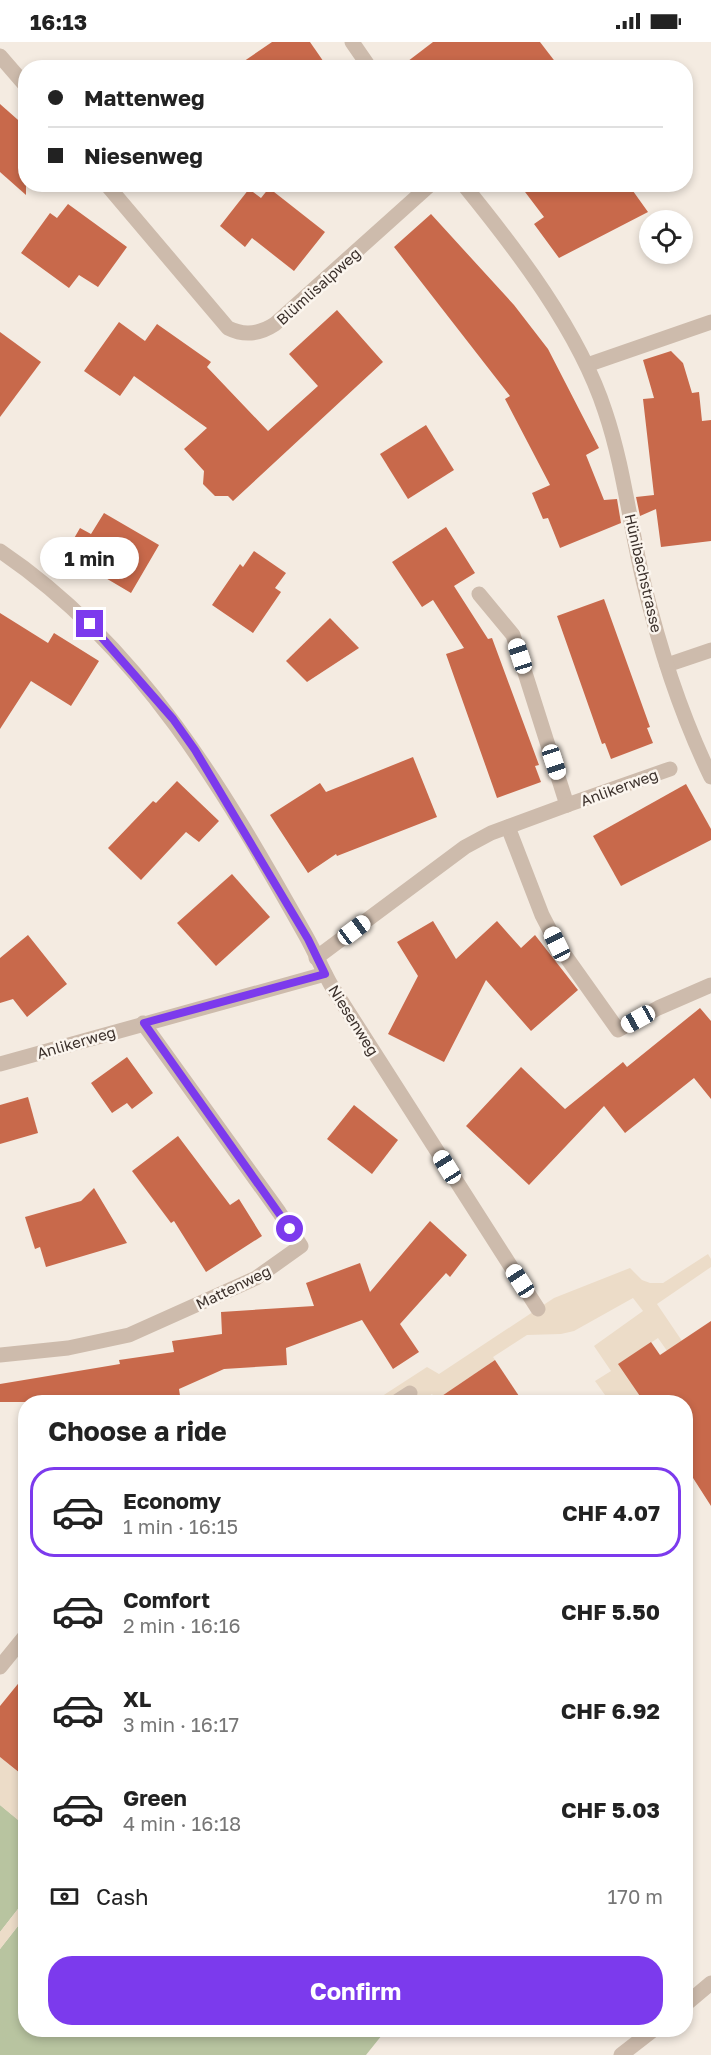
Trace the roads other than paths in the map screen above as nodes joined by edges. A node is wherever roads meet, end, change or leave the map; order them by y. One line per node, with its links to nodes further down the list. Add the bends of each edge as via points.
1 (352, 42): 3 (street)
2 (0, 56): 4 (street)
3 (364, 60)
4 (18, 77)
5 (113, 192): 6 (street, Blümlisalpweg, via 228,327 251,334 275,324)
6 (422, 192)
7 (469, 192): 9 (street, Hünibachstrasse, via 563,321)
8 (711, 322): 9 (street)
9 (587, 365): 13 (street, Hünibachstrasse, via 605,411 643,582)
10 (0, 551): 18 (street, Niesenweg, via 76,610 173,719)
11 (478, 594): 16 (street, Anlikerweg, via 513,635)
12 (711, 650): 13 (street)
13 (667, 665): 15 (street, Hünibachstrasse)
14 (670, 769): 16 (street, Anlikerweg)
15 (711, 777)
16 (567, 805): 17 (street, Anlikerweg)
17 (508, 827): 18 (street, Anlikerweg, via 465,847); 20 (street, via 557,944 618,1030)
18 (316, 958): 19 (street, Niesenweg)
19 (325, 974): 21 (street, Anlikerweg); 23 (street, Niesenweg)
20 (711, 985)
21 (144, 1023): 22 (street, Anlikerweg); 24 (street, Mattenweg, via 301,1246 256,1278 129,1335 68,1348)
22 (0, 1064)
23 (538, 1309)
24 (0, 1355)
25 (410, 1393): 26 (street)
26 (407, 1395)
27 (18, 1645): 28 (street)
28 (0, 1667)
29 (711, 1983): 30 (street)
30 (693, 1998)
31 (644, 2037): 32 (street)
32 (621, 2055)

